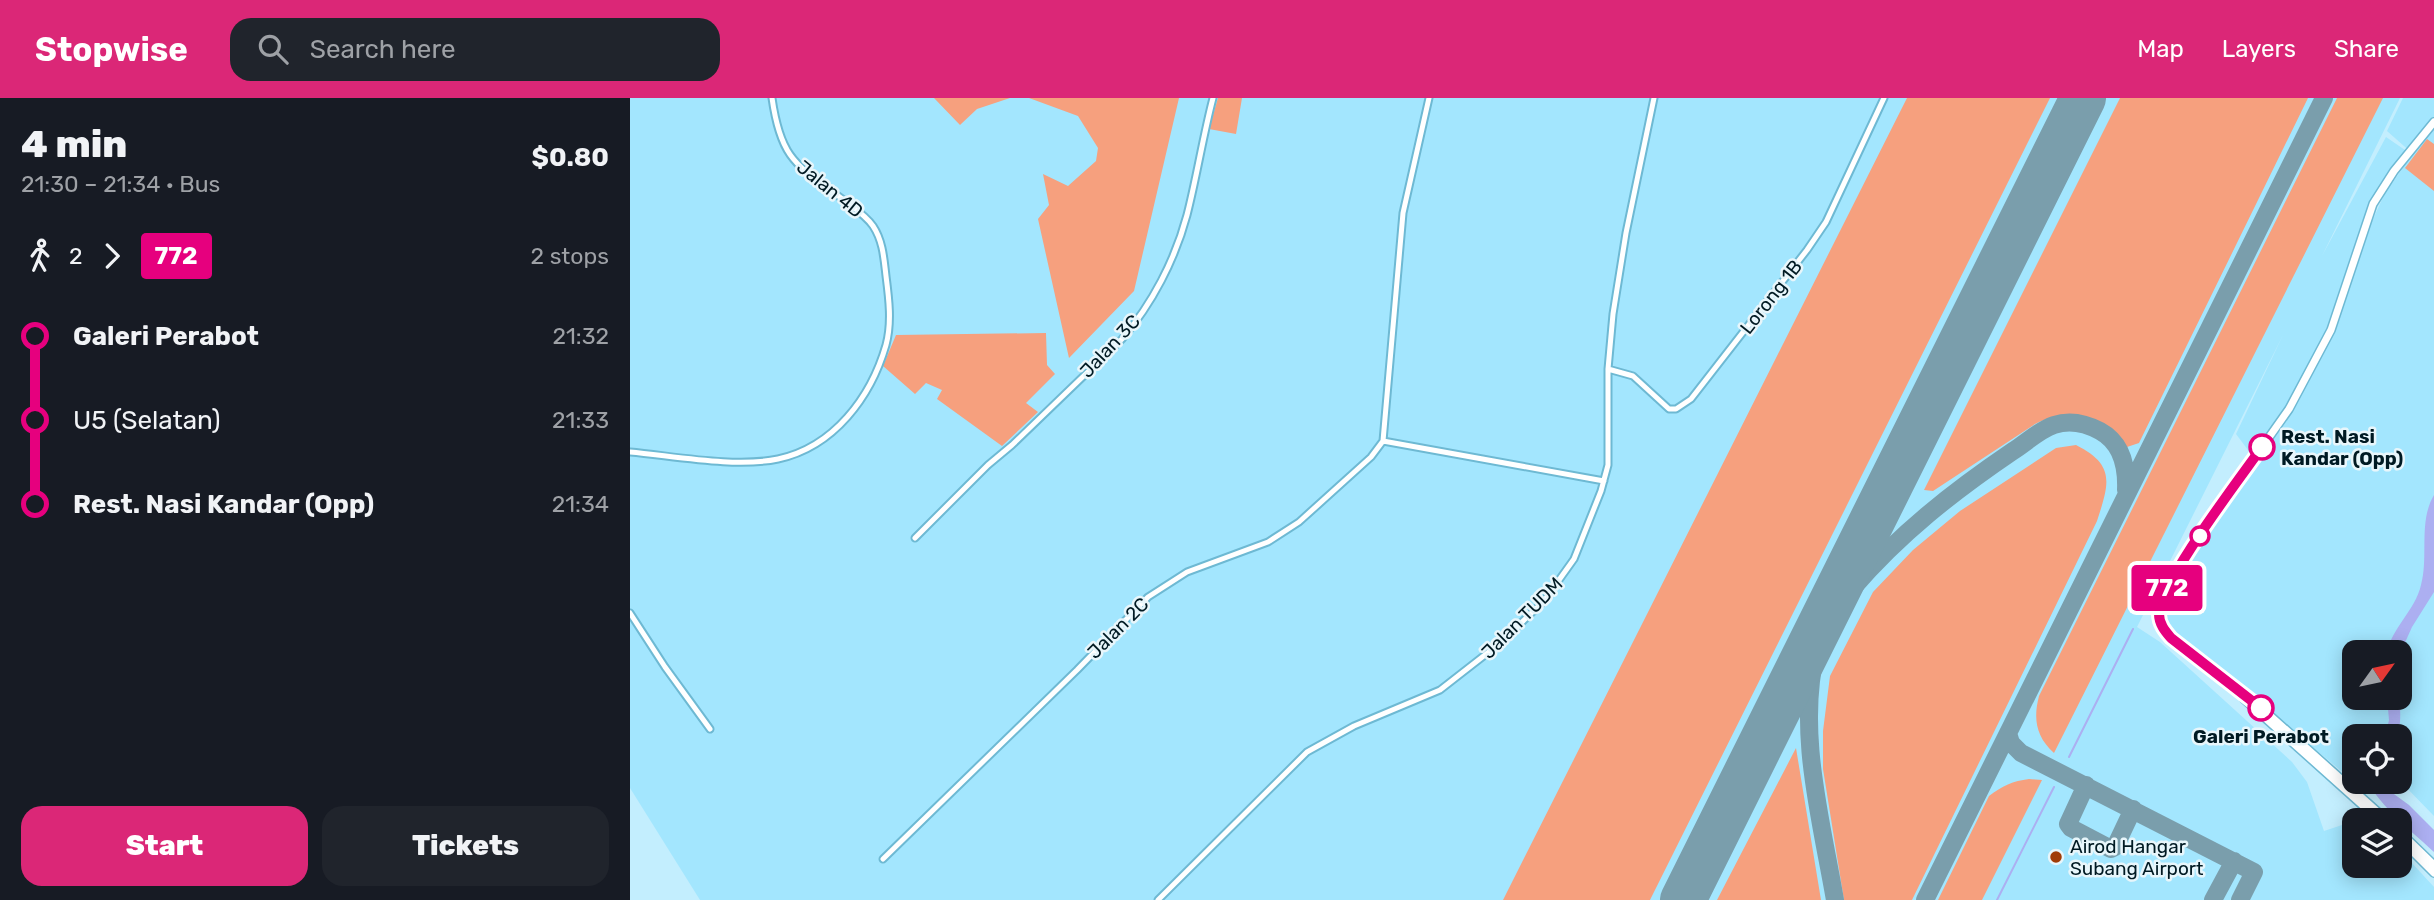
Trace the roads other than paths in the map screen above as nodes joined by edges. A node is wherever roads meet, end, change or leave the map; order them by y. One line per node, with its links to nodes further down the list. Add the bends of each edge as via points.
1 (772, 98): 9 (street, Jalan 4D, via 776,127 786,150 862,214 880,241 890,306 886,345 862,400 840,427 785,457 744,462)
2 (1213, 98): 11 (street, Jalan 3C, via 1187,216 1161,280 1137,321)
3 (1429, 98): 8 (street, via 1403,214)
4 (1654, 98): 7 (street, Jalan TUDM, via 1621,257)
5 (1884, 98): 7 (street, Lorong 1B, via 1826,222 1691,400 1676,410 1669,409 1633,376)
6 (2434, 122): 13 (street, via 2373,204 2331,330 2289,409 2164,592 2159,613 2164,629)
7 (1608, 369): 10 (street, Jalan TUDM)
8 (1383, 441): 10 (street); 19 (street, Jalan 2C, via 1300,522 1268,542 1186,572 1148,597)
9 (630, 452)
10 (1604, 481): 22 (street, Jalan TUDM, via 1567,570 1544,601 1499,644 1440,690 1354,726 1307,752)
11 (915, 538)
12 (630, 614): 14 (street)
13 (2235, 688): 15 (street); 16 (street)
14 (710, 729)
15 (2365, 808)
16 (2373, 808)
17 (2412, 844): 20 (street)
18 (2412, 851): 21 (street)
19 (883, 859)
20 (2434, 865)
21 (2434, 873)
22 (1158, 900)

